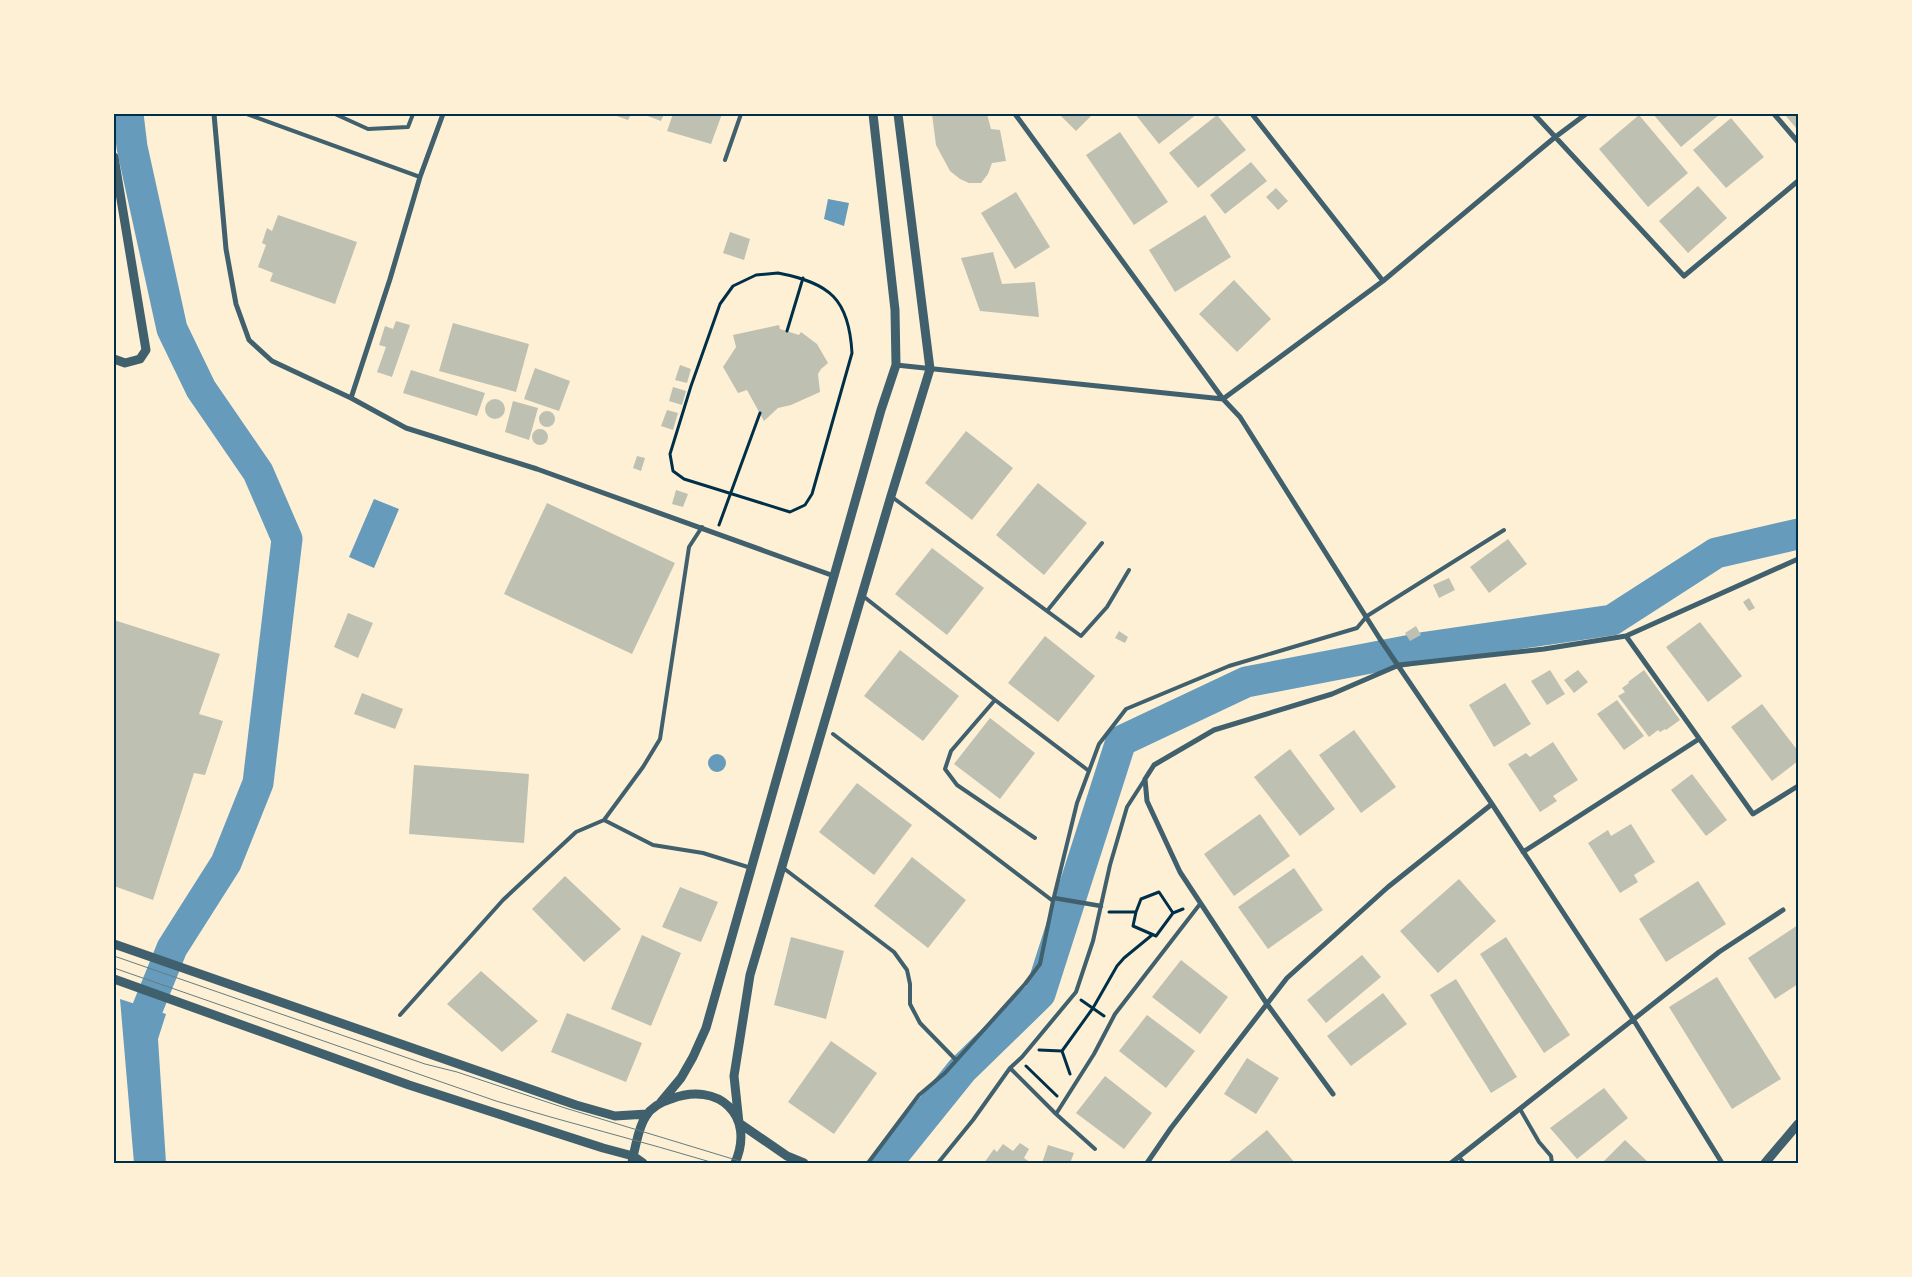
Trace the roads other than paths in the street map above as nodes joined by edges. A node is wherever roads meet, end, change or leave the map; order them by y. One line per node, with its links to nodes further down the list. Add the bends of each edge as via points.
1 (214, 114): 24 (street, via 226,249 236,304 249,340 272,361)
2 (247, 114): 18 (lane)
3 (335, 114): 4 (lane, via 368,129 408,127)
4 (413, 114)
5 (443, 114): 18 (street)
6 (740, 114): 17 (lane)
7 (873, 114): 22 (street, via 895,310)
8 (898, 114): 23 (street)
9 (1014, 114): 25 (street)
10 (1252, 114): 20 (street)
11 (1534, 114): 14 (street)
12 (1586, 114): 14 (street)
13 (1774, 114): 15 (street)
14 (1554, 138): 19 (street, via 1684,276); 20 (street)
15 (1798, 142)
16 (114, 157): 21 (street, via 146,350 140,359 125,363)
17 (725, 160)
18 (420, 177): 24 (street)
19 (1798, 181)
20 (1383, 281): 25 (street)
21 (114, 358)
22 (896, 366): 23 (street); 32 (street)
23 (930, 369): 25 (street); 26 (street)
24 (351, 398): 27 (street, via 406,428 538,469)
25 (1223, 400): 35 (street, via 1240,417)
26 (891, 496): 33 (street); 34 (lane)
27 (702, 527): 32 (street); 45 (lane, via 689,547 660,738)
28 (1504, 530): 35 (lane)
29 (1102, 543): 34 (lane)
30 (1798, 559): 36 (street)
31 (1129, 570): 34 (lane, via 1107,607 1081,636)
32 (834, 576): 49 (street)
33 (862, 595): 38 (lane); 48 (street)
34 (1047, 611)
35 (1367, 616): 37 (street); 41 (lane, via 1357,628 1229,666 1126,709 1099,744)
36 (1626, 636): 37 (street, via 1544,649); 40 (street)
37 (1399, 665): 42 (street, via 1332,694 1214,730 1154,765); 44 (street)
38 (995, 700): 41 (lane); 46 (lane, via 951,752 945,769 957,785)
39 (833, 734): 50 (lane)
40 (1699, 739): 43 (street, via 1753,814); 47 (street)
41 (1089, 771): 50 (lane, via 1077,803)
42 (1145, 780): 51 (street, via 1147,801 1180,872); 52 (lane, via 1127,807)
43 (1798, 786)
44 (1492, 804): 47 (street); 56 (street, via 1388,887 1287,978)
45 (604, 820): 49 (lane, via 653,845 703,853); 57 (lane, via 576,832 503,900)
46 (1035, 838)
47 (1523, 852): 58 (street)
48 (782, 866): 59 (lane, via 894,952 907,970 910,1004 920,1023); 66 (street, via 750,975 734,1076)
49 (751, 868): 62 (street, via 706,1028 694,1057)
50 (1053, 899): 52 (street); 59 (lane, via 1040,964)
51 (1200, 904): 56 (street); 65 (lane, via 1115,1014)
52 (1101, 906): 60 (lane, via 1093,941 1074,995)
53 (1783, 910): 58 (street, via 1719,952)
54 (114, 944): 64 (street, via 576,1104 615,1116)
55 (114, 979): 70 (street, via 409,1085)
56 (1267, 1004): 61 (street); 76 (street)
57 (400, 1015)
58 (1632, 1019): 63 (street); 80 (street)
59 (956, 1060): 74 (lane, via 919,1095)
60 (1010, 1068): 65 (lane); 75 (lane)
61 (1333, 1094)
62 (661, 1102): 64 (street); 66 (street, via 692,1093 708,1094 732,1110)
63 (1520, 1109): 69 (street); 79 (lane, via 1551,1156)
64 (647, 1114): 70 (street, via 639,1130)
65 (1056, 1114): 68 (lane)
66 (739, 1123): 72 (street, via 742,1137); 73 (street, via 787,1156)
67 (1798, 1124): 81 (street)
68 (1095, 1149)
69 (1459, 1157): 77 (street); 78 (lane)
70 (632, 1160): 71 (street)
71 (643, 1163)
72 (735, 1163)
73 (804, 1163)
74 (868, 1163)
75 (938, 1163)
76 (1147, 1163)
77 (1451, 1163)
78 (1464, 1163)
79 (1552, 1163)
80 (1722, 1163)
81 (1764, 1163)

